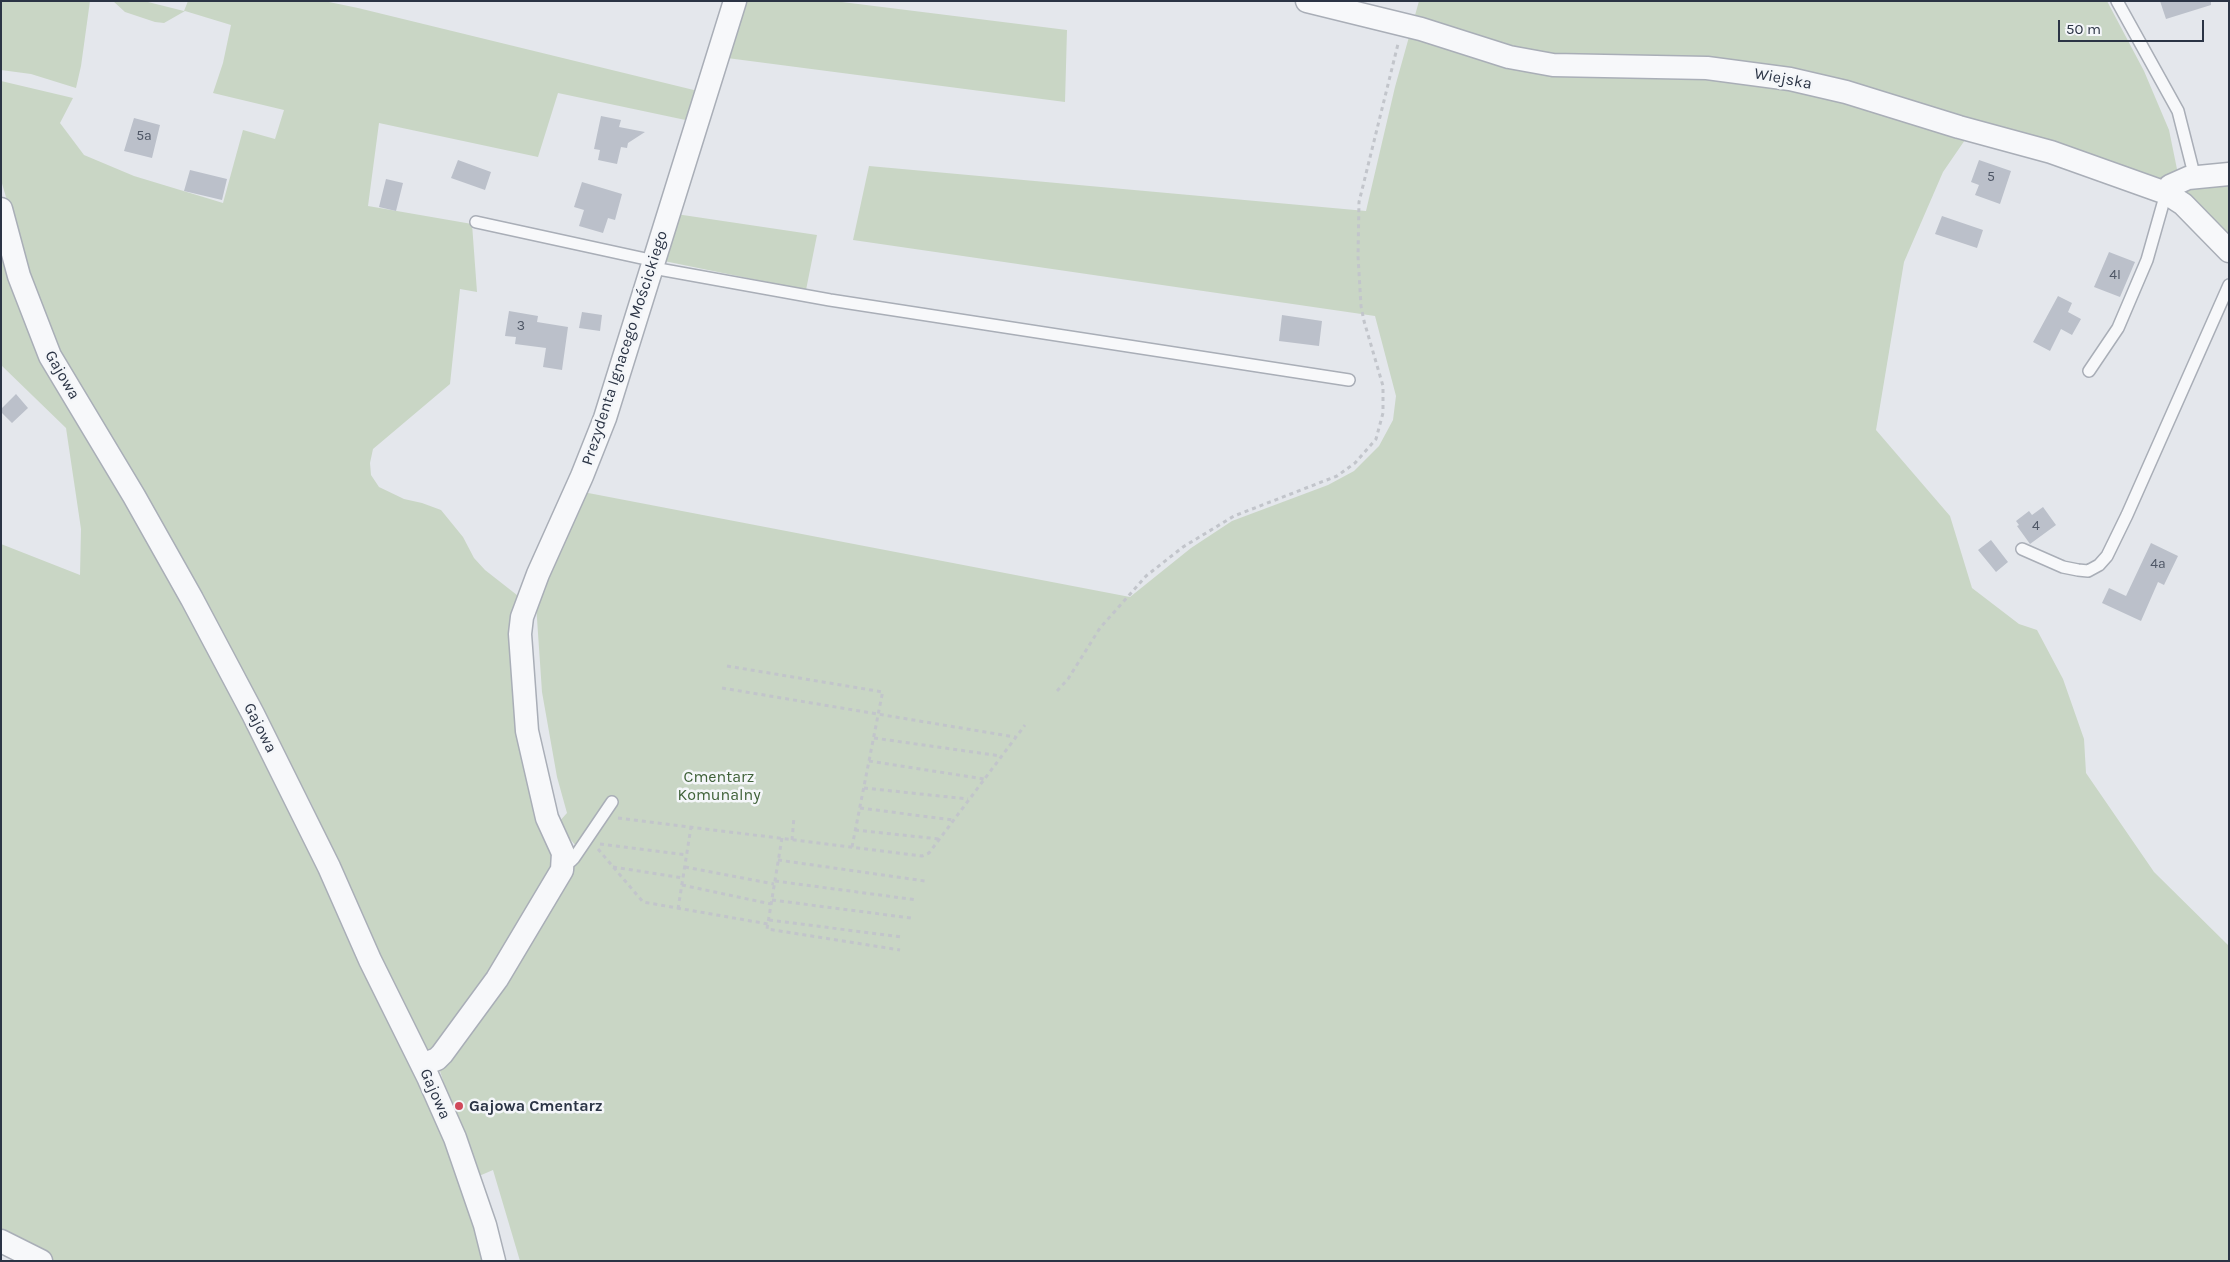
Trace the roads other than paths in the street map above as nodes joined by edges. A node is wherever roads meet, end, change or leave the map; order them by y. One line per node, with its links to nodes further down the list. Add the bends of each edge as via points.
1 (735, 1): 10 (street, Prezydenta Ignacego Mościckiego)
2 (1307, 1): 6 (street, Wiejska, via 1404,24 1509,57 1553,66 1707,68 1800,81 2051,152)
3 (2117, 1): 5 (lane, via 2178,112)
4 (2229, 174): 5 (street)
5 (2195, 178): 6 (street, via 2177,182)
6 (2166, 193): 9 (street, Wiejska, via 2183,204); 12 (lane, via 2143,269 2118,328)
7 (1, 209): 17 (street, Gajowa, via 19,276 50,356 162,544 249,706)
8 (476, 222): 10 (lane)
9 (2229, 251)
10 (654, 264): 13 (lane, via 840,302); 16 (street, Prezydenta Ignacego Mościckiego, via 605,418 534,583 521,625 528,731 547,818)
11 (2229, 285): 14 (lane, via 2107,556 2088,571 2063,567)
12 (2089, 371)
13 (1348, 380)
14 (2022, 549)
15 (612, 802): 16 (lane, via 574,858)
16 (564, 861): 17 (street, via 560,876 497,979 442,1054)
17 (422, 1065): 20 (street, Gajowa, via 473,1187)
18 (1, 1241): 19 (street)
19 (41, 1261)
20 (494, 1261)

